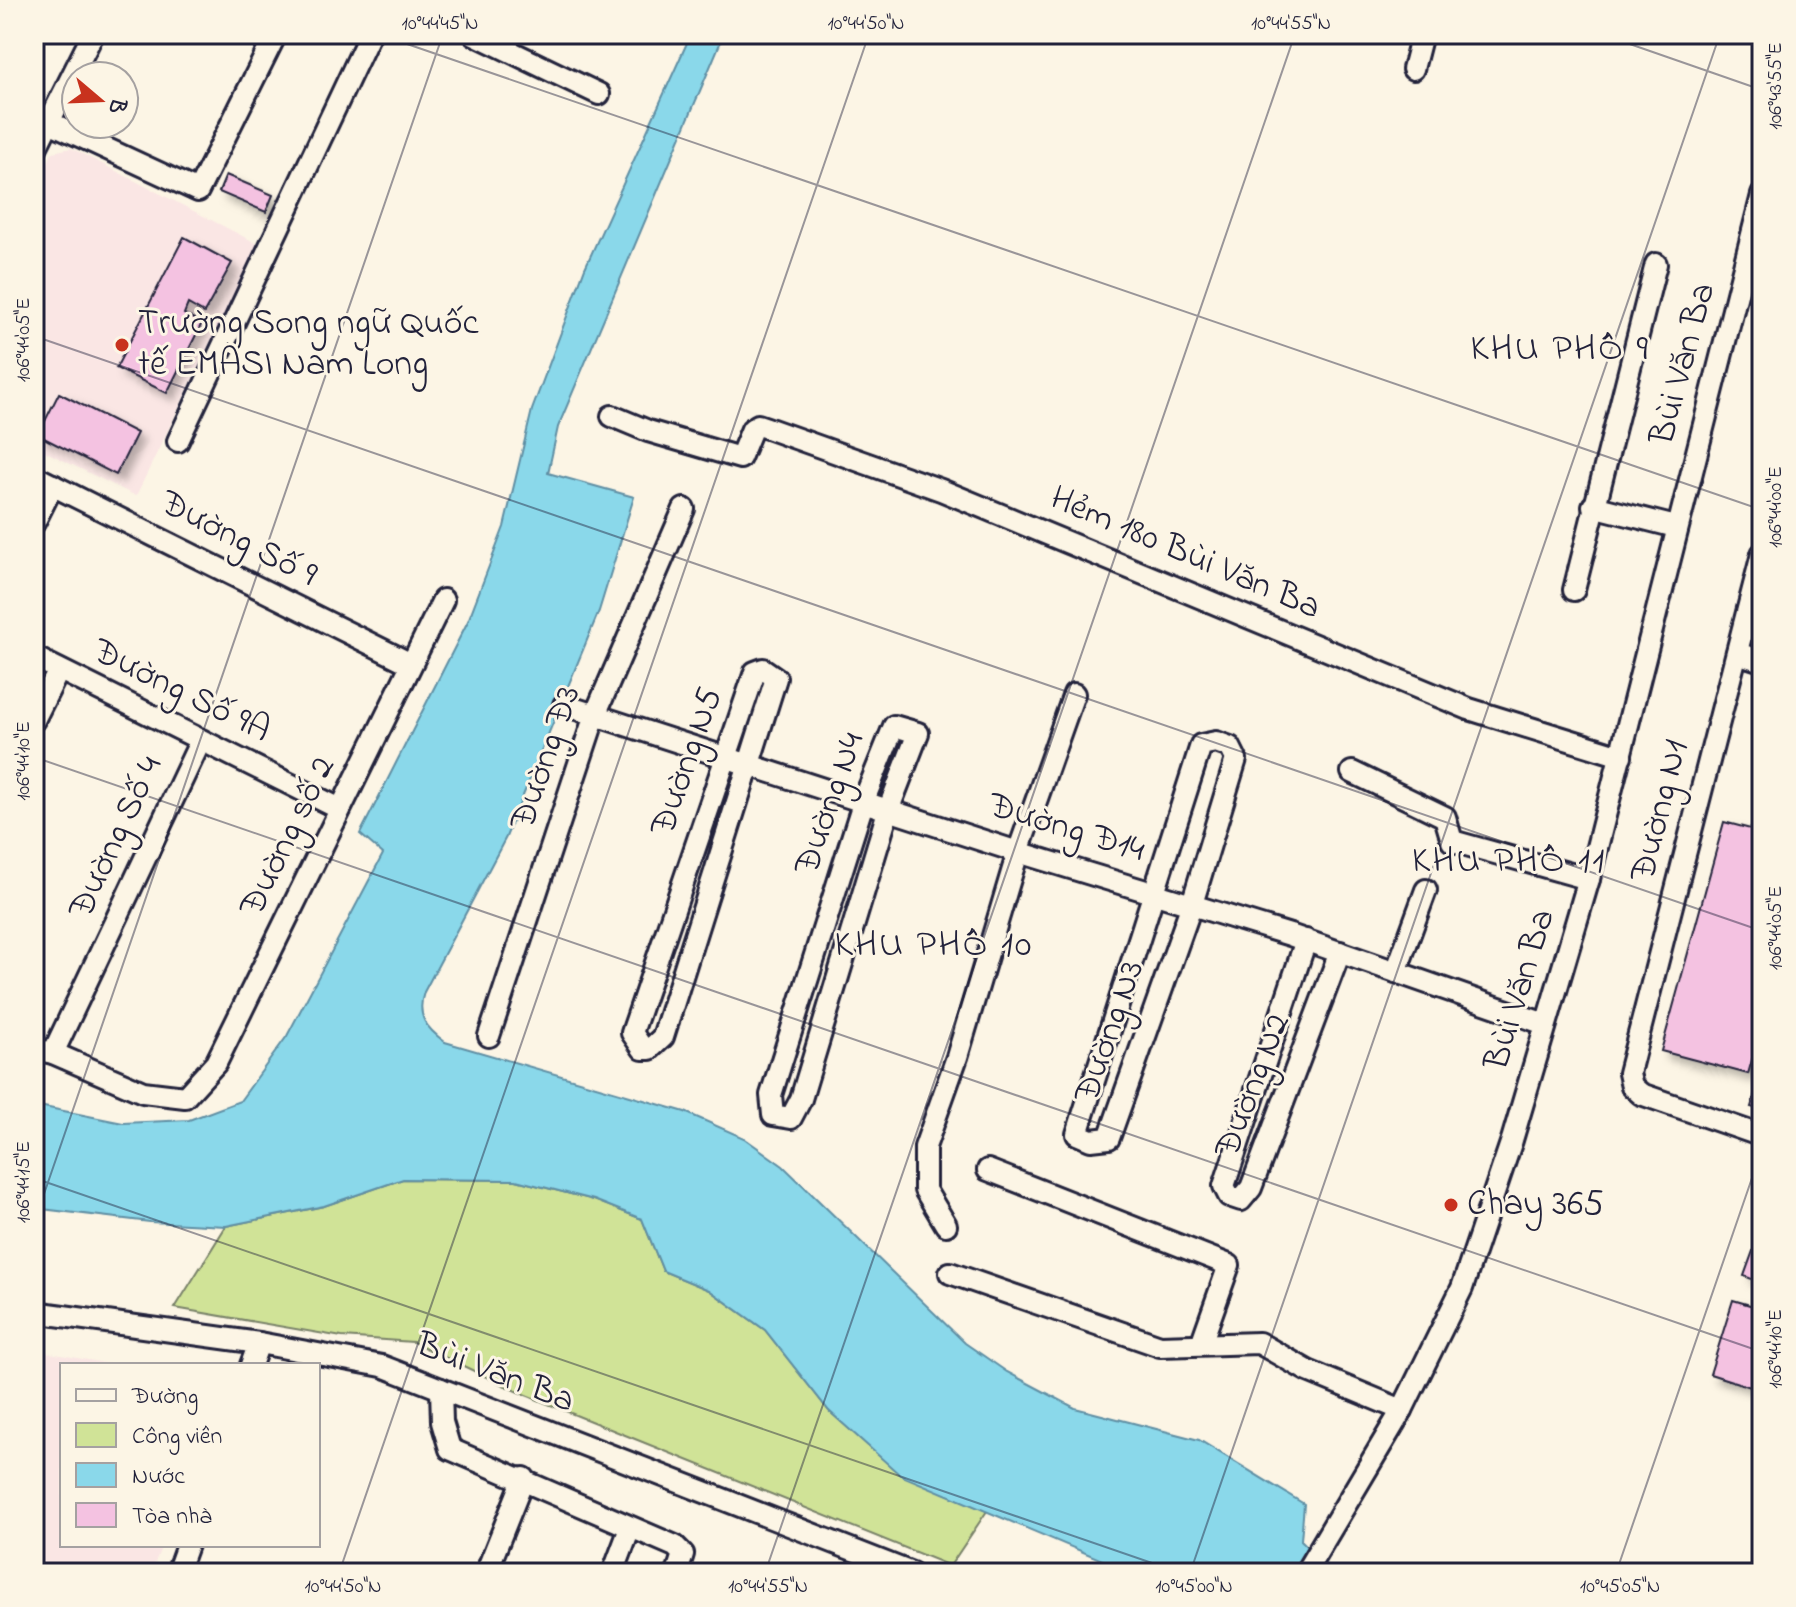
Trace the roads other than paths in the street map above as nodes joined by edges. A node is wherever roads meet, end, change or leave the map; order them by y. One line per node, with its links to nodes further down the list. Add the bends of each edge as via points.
1 (93, 34): 8 (street)
2 (276, 34): 8 (street, via 198,191)
3 (370, 34): 13 (street)
4 (474, 34): 7 (street)
5 (1422, 34): 6 (street)
6 (1413, 69)
7 (599, 94)
8 (49, 122): 9 (street)
9 (34, 152)
10 (1762, 195): 18 (street, Bùi Văn Ba)
11 (1656, 264): 15 (street)
12 (612, 416): 33 (street, Hẻm 180 Bùi Văn Ba, via 742,457 752,429 767,428 941,490 1469,709)
13 (178, 441)
14 (43, 480): 17 (street); 25 (street, Đường Số 9)
15 (1593, 506): 18 (street); 20 (street)
16 (684, 509): 29 (street, Đường Đ3)
17 (34, 523)
18 (1676, 527): 33 (street, Bùi Văn Ba)
19 (1762, 554): 22 (street, Đường N1)
20 (1574, 590)
21 (443, 600): 25 (street, Đường số 2)
22 (1737, 653): 24 (street); 50 (street, Đường N1, via 1630,1067 1632,1086 1645,1096)
23 (34, 657): 26 (street, Đường Số 9A)
24 (1762, 661)
25 (411, 664): 38 (street, Đường số 2)
26 (59, 670): 30 (street); 31 (street, Đường Số 9A)
27 (1074, 694): 39 (street)
28 (564, 705): 29 (street, Đường Đ14)
29 (595, 715): 32 (street, Đường Đ14); 48 (street, Đường Đ3)
30 (34, 720)
31 (201, 740): 38 (street, Đường Số 9A); 49 (street, Đường Số 4)
32 (725, 756): 34 (street, Đường Đ14); 34 (street, Đường N5, via 755,672 763,669 776,678); 34 (street, Đường N5, via 632,1033 643,1049 663,1037)
33 (1621, 756): 40 (street, Bùi Văn Ba)
34 (747, 763): 36 (street, Đường Đ14)
35 (1352, 772): 40 (street, via 1445,817 1452,841)
36 (864, 800): 37 (street, Đường Đ14); 37 (street, Đường N4, via 894,726 904,726 918,733); 37 (street, Đường N4, via 771,1095 773,1115 791,1118 801,1099)
37 (889, 808): 39 (street, Đường Đ14)
38 (340, 809): 49 (street, Đường số 2, via 216,1063 185,1097 143,1092)
39 (1018, 852): 42 (street, Đường Đ14); 52 (street, via 925,1147 925,1190)
40 (1589, 879): 47 (street, Bùi Văn Ba)
41 (1426, 890): 46 (street)
42 (1153, 892): 43 (street, Đường Đ14); 43 (street, via 1201,745 1216,742 1230,747 1236,759); 43 (street, Đường N3, via 1077,1134 1091,1140 1109,1138)
43 (1192, 904): 44 (street, Đường Đ14)
44 (1306, 940): 45 (street, Đường Đ14); 45 (street, Đường N2, via 1224,1186 1229,1196 1241,1200 1251,1188)
45 (1340, 952): 46 (street, Đường Đ14)
46 (1396, 972): 47 (street, Đường Đ14)
47 (1545, 1024): 59 (street, Bùi Văn Ba, via 1462,1288)
48 (489, 1036)
49 (44, 1051)
50 (1762, 1136)
51 (988, 1170): 56 (street, via 1229,1265)
52 (946, 1225)
53 (950, 1273): 56 (street, via 1160,1346)
54 (34, 1312): 55 (street, Bùi Văn Ba)
55 (259, 1343): 57 (street); 58 (street, Bùi Văn Ba, via 382,1366)
56 (1201, 1344): 59 (street, via 1259,1343 1308,1371)
57 (252, 1363)
58 (441, 1389): 60 (street, via 450,1449); 67 (street, Bùi Văn Ba)
59 (1402, 1410): 68 (street, Bùi Văn Ba)
60 (524, 1478): 61 (street); 64 (street)
61 (630, 1528): 65 (street); 66 (street, via 683,1554)
62 (186, 1547): 63 (street)
63 (177, 1573)
64 (486, 1573)
65 (613, 1573)
66 (677, 1573)
67 (912, 1573)
68 (1305, 1573)

